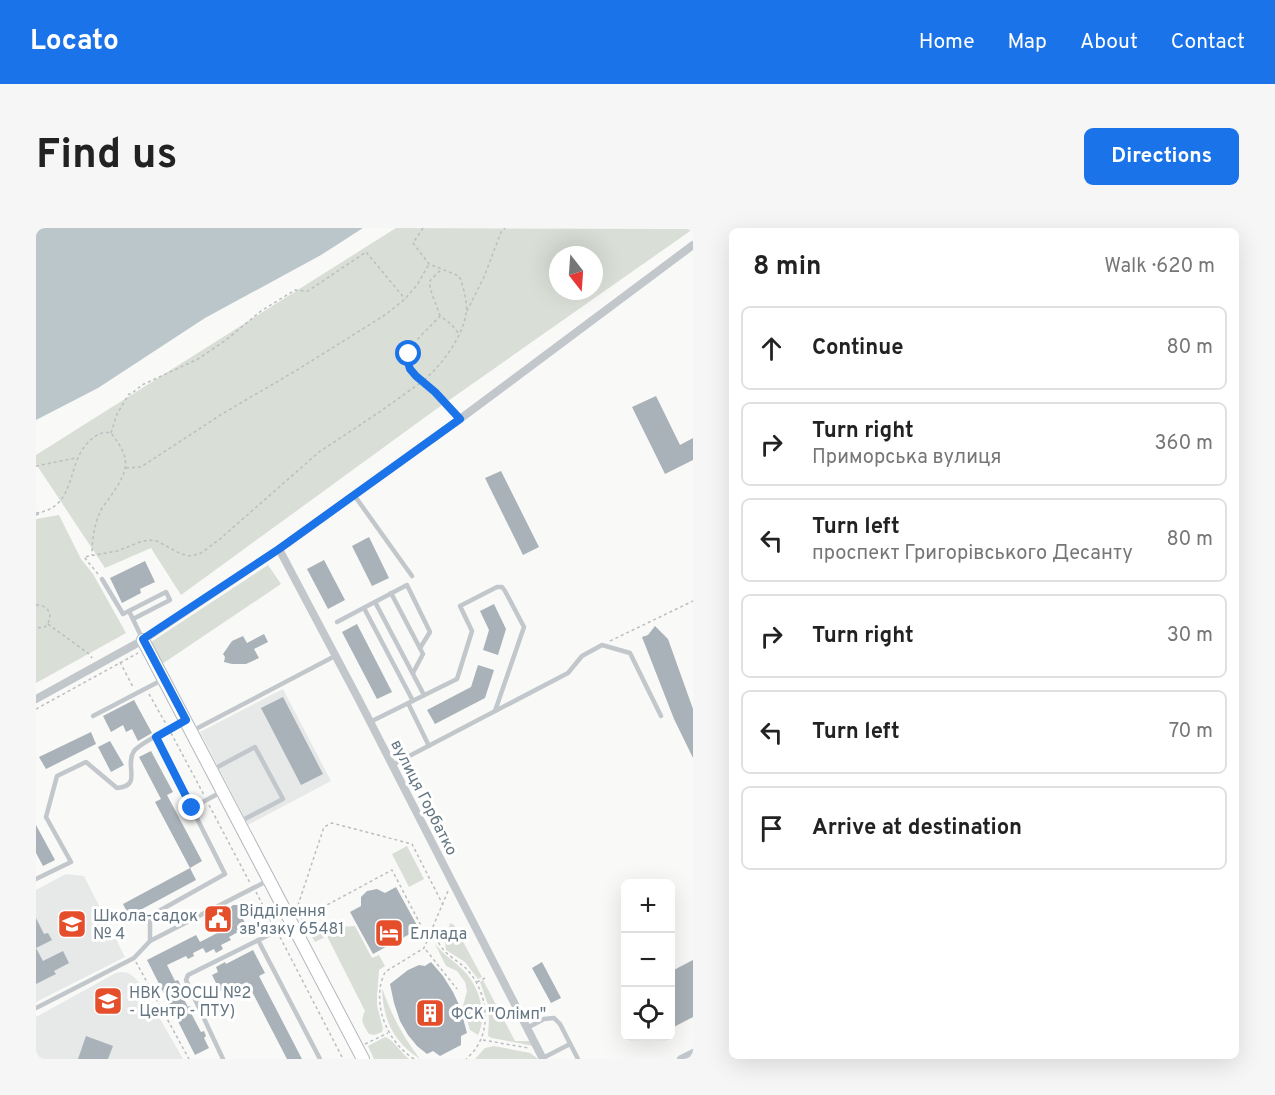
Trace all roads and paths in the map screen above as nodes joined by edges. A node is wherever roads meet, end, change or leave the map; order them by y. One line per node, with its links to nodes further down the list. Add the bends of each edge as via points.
1 (423, 228): 4 (path, via 413,243)
2 (506, 228): 7 (path)
3 (693, 245): 11 (street)
4 (429, 264): 5 (path); 6 (path)
5 (441, 269): 7 (path, via 459,276); 8 (path, via 430,281)
6 (405, 299): 12 (path, via 366,252 308,291 295,290 261,311 198,359 129,394); 15 (path, via 141,467)
7 (467, 312): 9 (path)
8 (440, 316): 9 (path); 10 (path, via 409,354 410,369)
9 (459, 334): 10 (path, via 433,373)
10 (423, 381): 11 (path); 19 (path, via 319,452 201,553 181,554 149,540)
11 (460, 419): 16 (street)
12 (111, 433): 13 (path, via 93,436); 15 (path, via 125,456)
13 (77, 458): 14 (path); 17 (path, via 60,502)
14 (36, 466)
15 (126, 468): 19 (path, via 100,512)
16 (354, 495): 18 (street); 20 (lane)
17 (36, 514)
18 (279, 549): 32 (street); 35 (street, вулиця Горбатко)
19 (92, 555): 21 (path, via 84,557)
20 (412, 576)
21 (102, 579): 27 (lane, via 123,614)
22 (391, 593): 24 (lane); 34 (lane); 34 (lane, via 406,585 430,632)
23 (693, 601): 33 (path)
24 (375, 602): 26 (lane); 38 (lane)
25 (36, 605): 30 (path, via 48,610)
26 (364, 608): 29 (lane); 44 (lane)
27 (129, 611): 28 (lane); 28 (lane, via 166,592 170,600)
28 (133, 619): 32 (lane)
29 (337, 622)
30 (48, 624): 31 (path); 37 (path)
31 (36, 628)
32 (145, 644): 36 (street); 36 (path); 39 (street)
33 (602, 645): 46 (lane, via 582,656 568,673); 48 (lane, via 630,653)
34 (420, 648): 38 (lane, via 423,654)
35 (336, 656): 49 (street, вулиця Горбатко); 50 (lane)
36 (118, 659): 37 (street); 41 (path); 45 (path)
37 (97, 665): 43 (street)
38 (412, 673): 42 (lane)
39 (164, 679): 40 (lane); 50 (street)
40 (146, 688): 41 (lane); 51 (path)
41 (136, 693): 47 (lane)
42 (424, 695): 44 (lane); 46 (lane, via 457,679 472,631 460,606 502,587 524,627)
43 (36, 699)
44 (410, 702): 49 (lane); 53 (lane)
45 (36, 709)
46 (495, 711): 53 (lane)
47 (93, 716)
48 (661, 716)
49 (370, 722): 54 (street, вулиця Горбатко)
50 (189, 726): 51 (lane); 55 (street)
51 (169, 730): 52 (lane); 57 (path)
52 (156, 737): 58 (lane); 60 (lane, via 134,752 132,780 121,788 86,762 57,776 46,817 70,862)
53 (429, 746): 54 (lane)
54 (392, 765): 62 (street, вулиця Горбатко)
55 (212, 770): 56 (street); 59 (lane, via 255,747 283,799)
56 (223, 791): 57 (lane); 59 (street)
57 (207, 800): 58 (lane); 63 (path)
58 (192, 808): 70 (lane, via 225,874 150,916)
59 (239, 822): 61 (street)
60 (36, 879)
61 (269, 880): 63 (lane); 65 (street)
62 (452, 882): 64 (path); 77 (street, вулиця Горбатко)
63 (254, 889): 67 (path); 70 (lane)
64 (443, 905): 65 (path, via 412,844 332,823 324,827); 66 (path)
65 (292, 923): 67 (lane); 68 (path, via 392,870); 81 (street)
66 (432, 930): 68 (path); 74 (path, via 441,946)
67 (276, 931): 69 (lane); 87 (path)
68 (428, 939): 71 (path)
69 (258, 940): 85 (lane, via 188,975 186,980); 86 (lane)
70 (150, 941): 72 (lane)
71 (424, 948): 75 (path); 78 (path, via 385,972 380,1002)
72 (134, 958): 76 (lane); 84 (path)
73 (485, 978): 74 (path)
74 (476, 982): 79 (path, via 486,1016)
75 (457, 988)
76 (36, 1008)
77 (527, 1028): 80 (lane, via 554,1018); 83 (street, вулиця Горбатко)
78 (388, 1032): 81 (path); 88 (path)
79 (482, 1040): 83 (path); 89 (path)
80 (570, 1044): 83 (lane); 90 (lane)
81 (360, 1053)
82 (693, 1053): 91 (street)
83 (541, 1056)
84 (189, 1059)
85 (223, 1059)
86 (320, 1059)
87 (343, 1059)
88 (414, 1059)
89 (466, 1059)
90 (578, 1059)
91 (681, 1059)

